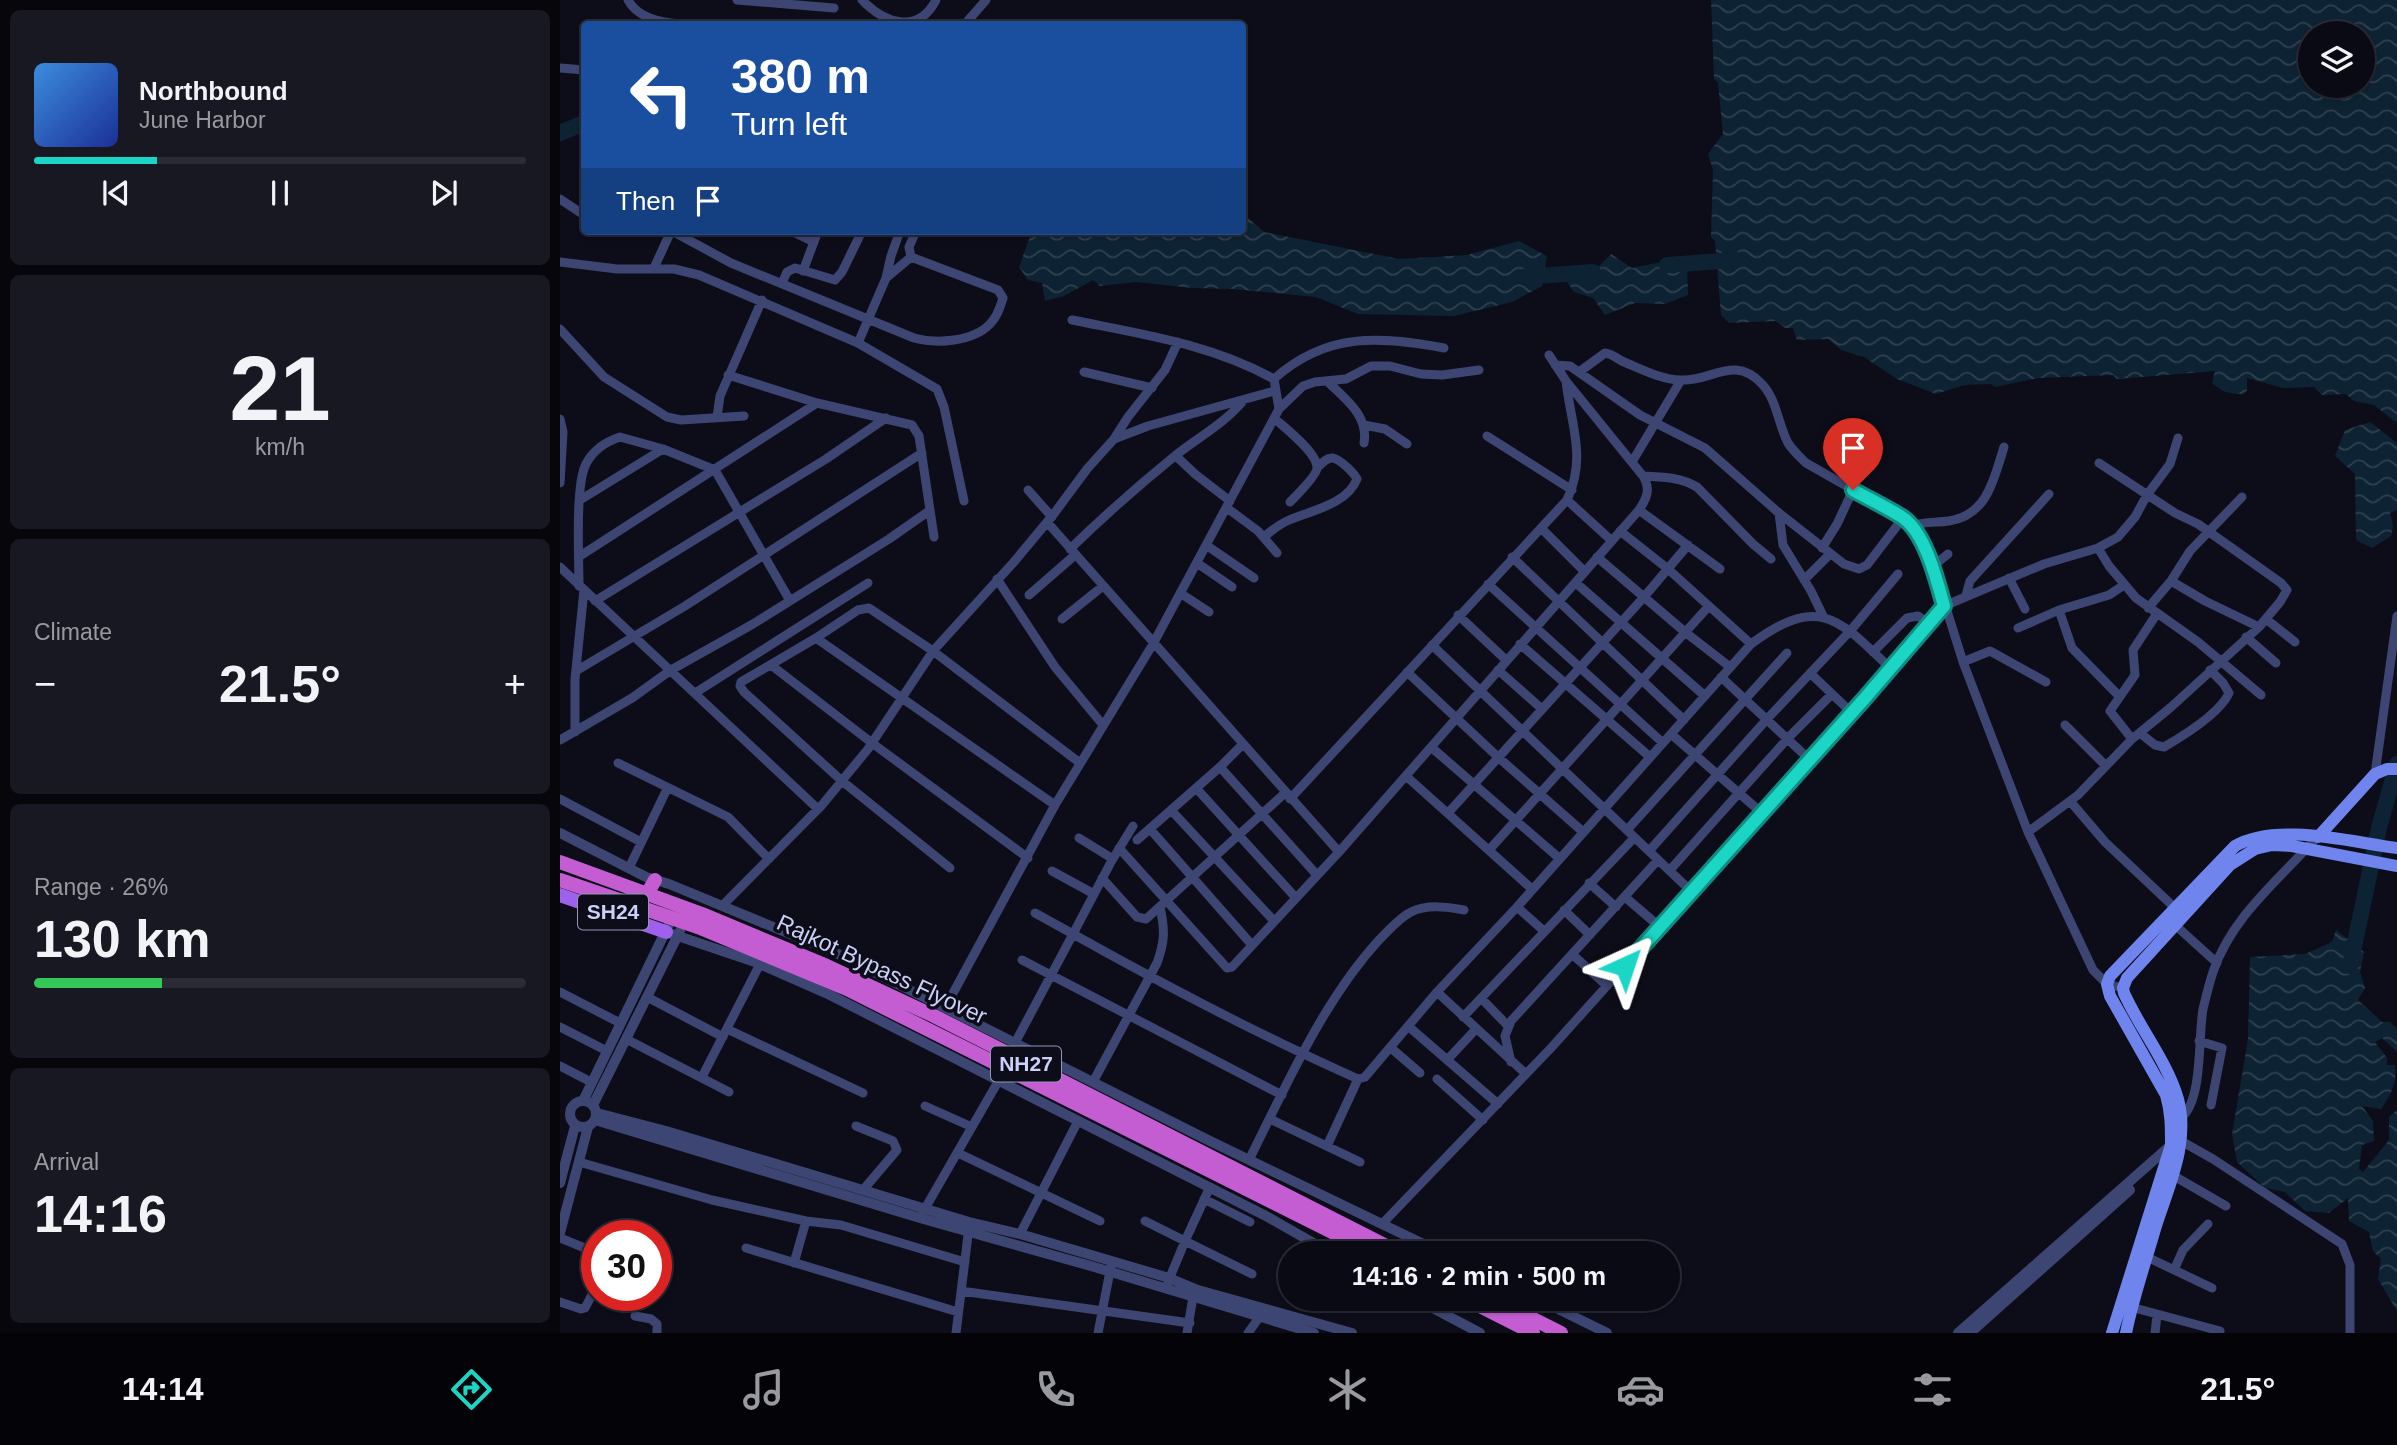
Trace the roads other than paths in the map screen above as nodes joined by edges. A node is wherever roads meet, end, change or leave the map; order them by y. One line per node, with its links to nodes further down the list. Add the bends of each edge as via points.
1 (628, 0): 7 (street, via 644,16)
2 (737, 0): 6 (street)
3 (862, 0): 8 (street, via 880,15)
4 (936, 0): 9 (street)
5 (986, 0): 10 (street)
6 (834, 8)
7 (660, 21)
8 (898, 21)
9 (914, 21)
10 (968, 21)
11 (560, 68): 12 (street)
12 (581, 70)
13 (560, 199): 14 (street)
14 (581, 213)
15 (669, 235): 25 (street)
16 (685, 235): 28 (street, via 731,263)
17 (799, 235): 22 (street)
18 (817, 235): 22 (street)
19 (860, 235): 26 (street, via 835,280)
20 (899, 235): 27 (street)
21 (914, 235): 23 (street)
22 (814, 242): 26 (street)
23 (911, 257): 27 (street); 30 (street, via 998,290 1003,298 990,324 970,335 929,342)
24 (560, 262): 25 (street)
25 (653, 268): 29 (street, via 699,275)
26 (803, 271): 28 (street, via 791,269)
27 (886, 278): 30 (street)
28 (782, 283): 30 (street)
29 (762, 300): 34 (street); 41 (street)
30 (867, 317): 34 (street)
31 (1072, 320): 33 (street)
32 (560, 329): 52 (street, via 604,377 667,417)
33 (1178, 342): 42 (street, via 1247,364); 46 (street)
34 (858, 343): 81 (street, via 937,389)
35 (1444, 348): 42 (street, via 1377,339 1352,341 1321,348)
36 (1549, 355): 37 (street)
37 (1555, 365): 40 (street); 45 (street)
38 (1479, 370): 44 (street, via 1421,374 1380,365 1346,379)
39 (1084, 372): 46 (street)
40 (1579, 372): 43 (street, via 1598,356 1610,354); 55 (street)
41 (729, 375): 49 (street); 52 (street)
42 (1274, 379): 47 (street)
43 (1681, 380): 55 (street); 75 (street, via 1728,369 1753,376 1772,398 1795,453)
44 (1327, 381): 50 (street, via 1303,386); 56 (street, via 1351,404)
45 (1566, 381): 66 (street); 74 (street, via 1577,445 1578,471)
46 (1152, 388): 59 (street)
47 (1274, 391): 48 (street); 50 (street)
48 (1245, 399): 59 (street); 65 (street)
49 (817, 403): 53 (street); 70 (street)
50 (1276, 414): 69 (street, via 1306,447); 83 (street)
51 (744, 416): 52 (street)
52 (717, 417)
53 (886, 418): 64 (street, via 916,429); 86 (street)
54 (560, 419): 68 (street)
55 (1657, 424): 66 (street); 87 (street, via 1704,448)
56 (1364, 425): 60 (street); 61 (street, via 1385,429)
57 (1487, 436): 74 (street)
58 (2178, 438): 77 (street, via 2171,464)
59 (1115, 439): 89 (street)
60 (1364, 443)
61 (1407, 444)
62 (2004, 447): 90 (street, via 1994,481 1969,515)
63 (663, 449): 70 (street); 79 (street); 79 (street, via 620,437 600,446 584,466)
64 (922, 453): 85 (street); 103 (street)
65 (1176, 456): 83 (street); 101 (street, via 1121,500)
66 (1632, 462): 71 (street)
67 (2099, 463): 77 (street)
68 (560, 464): 72 (street)
69 (1317, 468): 82 (street); 95 (street, via 1334,458 1355,475 1356,484 1332,503 1278,525)
70 (715, 470): 86 (street); 105 (street)
71 (1643, 476): 84 (street, via 1648,492); 108 (street, via 1668,477 1697,487)
72 (560, 484)
73 (1028, 490): 89 (street)
74 (1572, 490): 80 (street)
75 (1853, 490): 88 (street); 100 (street)
76 (2049, 494): 131 (street, via 1970,582)
77 (2147, 495): 93 (street); 99 (street, via 2126,530)
78 (2242, 497): 93 (street)
79 (580, 500): 105 (street)
80 (1567, 500): 91 (street); 96 (street)
81 (964, 501)
82 (1290, 502)
83 (1228, 504): 95 (street); 97 (street)
84 (1639, 510): 92 (street); 98 (street)
85 (929, 511): 94 (street); 133 (street)
86 (739, 512): 103 (street); 135 (street)
87 (1779, 513): 100 (street); 120 (street, via 1783,545)
88 (1903, 518): 90 (street); 100 (street, via 1867,565 1858,569)
89 (1049, 519): 101 (street); 119 (street)
90 (1911, 526): 110 (street)
91 (1541, 528): 106 (street); 114 (street)
92 (1620, 531): 96 (street); 112 (street)
93 (2207, 533): 121 (street); 149 (street, via 2287,590)
94 (934, 537)
95 (1264, 537): 102 (street)
96 (1612, 541): 107 (street)
97 (1206, 545): 109 (street); 116 (street)
98 (1688, 545): 112 (street); 113 (street)
99 (2098, 548): 117 (street); 126 (street)
100 (1826, 551): 120 (street)
101 (1072, 552): 127 (street); 130 (street)
102 (1277, 553)
103 (763, 554): 133 (street); 154 (street)
104 (1948, 554): 110 (street)
105 (580, 556): 125 (street)
106 (1513, 557): 124 (street); 134 (street)
107 (1597, 557): 114 (street); 132 (street)
108 (1771, 559)
109 (1197, 563): 128 (street); 129 (street)
110 (1933, 566): 136 (street)
111 (560, 567): 125 (street)
112 (1668, 569): 132 (street); 137 (street)
113 (1720, 569)
114 (1585, 572): 123 (street)
115 (1898, 574): 152 (street)
116 (1254, 578)
117 (2009, 578): 131 (street); 139 (street)
118 (560, 579): 125 (street)
119 (997, 579): 163 (street); 200 (street, via 1055,667)
120 (1804, 580): 145 (street)
121 (2171, 581): 138 (street); 149 (street, via 2205,601)
122 (868, 583): 186 (street)
123 (1576, 583): 134 (street); 147 (street)
124 (1488, 584): 142 (street); 150 (street)
125 (578, 585): 135 (street); 178 (street)
126 (2124, 585): 138 (street); 140 (street, via 2101,598)
127 (1103, 586): 146 (street); 159 (street)
128 (1232, 587)
129 (1180, 593): 141 (street); 159 (street)
130 (1029, 595)
131 (1966, 596): 136 (street)
132 (1644, 597): 147 (street); 153 (street)
133 (789, 599): 175 (street)
134 (1559, 600): 150 (street); 158 (street)
135 (595, 601): 154 (street)
136 (1944, 606): 148 (street); 168 (street)
137 (1708, 607): 153 (street); 161 (street)
138 (2148, 608): 143 (street)
139 (2025, 609)
140 (2059, 610): 151 (street); 190 (street, via 2072,648)
141 (1209, 612)
142 (1458, 615): 162 (street); 167 (street)
143 (2156, 615): 169 (street); 190 (street, via 2133,650 2135,675)
144 (2397, 616): 221 (street)
145 (1824, 618): 152 (street); 161 (street, via 1783,622)
146 (1062, 619)
147 (1621, 622): 158 (street); 166 (street)
148 (1929, 623): 164 (street, via 1918,616 1907,618); 174 (street)
149 (2262, 623): 155 (street); 157 (street)
150 (1534, 628): 160 (street); 172 (street)
151 (2018, 628)
152 (1851, 630): 164 (street); 180 (street)
153 (1685, 632): 166 (street); 173 (street)
154 (635, 636): 175 (street); 178 (street)
155 (2246, 637): 169 (street); 170 (street)
156 (816, 638): 163 (street, via 869,608); 171 (street); 191 (street)
157 (2295, 642)
158 (1602, 643): 172 (street); 182 (street)
159 (1153, 644): 200 (street); 210 (street)
160 (1520, 644): 167 (street); 184 (street)
161 (1751, 644): 173 (street)
162 (1432, 645): 179 (street); 185 (street)
163 (933, 651): 191 (street); 217 (street)
164 (1873, 652): 174 (street)
165 (1787, 653): 192 (street)
166 (1661, 658): 182 (street); 189 (street)
167 (1506, 660): 176 (street)
168 (1963, 662): 183 (street, via 1990,651); 245 (street)
169 (2219, 662): 177 (street); 188 (street)
170 (2276, 663)
171 (771, 665): 208 (street); 224 (street, via 740,686)
172 (1580, 667): 184 (street); 193 (street)
173 (1730, 667): 181 (street)
174 (1891, 668): 195 (street)
175 (671, 670): 186 (street); 202 (street)
176 (1498, 670): 185 (street); 194 (street)
177 (2210, 670): 205 (street); 205 (street, via 2228,689 2223,703 2164,747)
178 (576, 671): 202 (street)
179 (1407, 672): 196 (street); 230 (street)
180 (1810, 673): 187 (street); 197 (street)
181 (1721, 677): 189 (street); 192 (street)
182 (1641, 680): 193 (street); 199 (street)
183 (2046, 682)
184 (1564, 684): 194 (street); 198 (street)
185 (1479, 691): 196 (street); 203 (street)
186 (695, 693): 235 (street)
187 (1832, 694): 195 (street); 206 (street)
188 (2261, 695)
189 (1705, 696): 199 (street)
190 (2119, 696): 205 (street, via 2110,711)
191 (902, 699): 208 (street); 233 (street)
192 (1746, 699): 197 (street); 212 (street)
193 (1619, 704): 198 (street); 209 (street)
194 (1542, 709): 203 (street)
195 (1852, 713): 215 (street)
196 (1456, 718): 211 (street); 214 (street)
197 (1768, 718): 206 (street); 222 (street)
198 (1605, 719): 213 (street); 220 (street)
199 (1684, 720): 204 (street)
200 (1103, 725): 217 (street)
201 (2065, 725): 218 (street)
202 (575, 732): 207 (street)
203 (1521, 732): 214 (street); 220 (street)
204 (1671, 734): 209 (street); 212 (street)
205 (2136, 736): 218 (street)
206 (1788, 738): 215 (street); 228 (street)
207 (560, 740)
208 (872, 743): 224 (street); 260 (street)
209 (1663, 743): 213 (street)
210 (1243, 744): 219 (street); 230 (street)
211 (1431, 747): 223 (street); 225 (street)
212 (1696, 754): 222 (street); 243 (street)
213 (1650, 757): 234 (street)
214 (1499, 758): 225 (street); 229 (street)
215 (1810, 760): 239 (street)
216 (618, 763): 227 (street)
217 (1080, 763): 233 (street)
218 (2106, 766): 232 (street)
219 (1220, 767): 226 (street); 237 (street)
220 (1561, 767): 229 (street); 234 (street)
221 (2386, 771): 248 (main road)
222 (1719, 774): 228 (street); 257 (street)
223 (1406, 776): 238 (street); 258 (street)
224 (842, 781): 235 (street); 268 (street)
225 (1474, 785): 238 (street); 240 (street)
226 (1196, 788): 236 (street); 247 (street)
227 (667, 789): 252 (street); 262 (street, via 728,817)
228 (1739, 793): 239 (street); 269 (street)
229 (1538, 794): 240 (street); 244 (street)
230 (1287, 796): 237 (street); 258 (street)
231 (560, 799): 252 (street)
232 (2070, 801): 245 (street); 288 (street, via 2105,842)
233 (1055, 805): 260 (street)
234 (1605, 807): 243 (street); 244 (street)
235 (818, 809): 262 (street)
236 (1171, 810): 242 (street); 259 (street)
237 (1263, 813): 247 (street); 271 (street)
238 (1448, 813): 256 (street)
239 (1763, 814): 278 (street)
240 (1515, 820): 256 (street); 261 (street)
241 (1133, 826): 253 (street)
242 (1150, 829): 251 (street); 272 (street)
243 (1627, 830): 250 (street)
244 (1582, 831): 261 (street)
245 (2028, 832): 306 (street, via 2093,970)
246 (560, 833): 267 (street)
247 (1239, 836): 259 (street); 283 (street)
248 (2318, 837): 254 (main road); 255 (street); 288 (main road, via 2281,833 2244,840)
249 (1079, 838): 263 (street)
250 (1634, 838): 257 (street); 276 (street)
251 (1137, 840)
252 (641, 842): 267 (street)
253 (1119, 848): 263 (street); 284 (street)
254 (2397, 848)
255 (2306, 849): 266 (main road); 293 (main road, via 2272,845 2241,856); 302 (street, via 2248,910)
256 (1489, 850): 277 (street)
257 (1649, 851): 264 (street)
258 (1339, 852): 271 (street)
259 (1214, 857): 272 (street); 292 (street)
260 (1028, 858): 313 (street)
261 (1559, 858): 277 (street)
262 (769, 859): 285 (street)
263 (1113, 859): 273 (street)
264 (1658, 860): 269 (street); 282 (street)
265 (560, 862): 279 (highway, Rajkot Bypass Flyover / NH27)
266 (2395, 866)
267 (628, 868): 275 (street)
268 (950, 868)
269 (1670, 870): 278 (street)
270 (1052, 871): 280 (street)
271 (1317, 875): 283 (street)
272 (1192, 877): 284 (street); 299 (street)
273 (1102, 878): 280 (street); 284 (street, via 1142,919)
274 (560, 880): 294 (highway, Rajkot Bypass Flyover / NH27, via 638,907)
275 (655, 880): 279 (highway); 285 (street)
276 (1589, 884): 287 (street); 290 (street)
277 (1532, 889): 286 (street)
278 (1692, 892): 295 (street)
279 (648, 894): 374 (highway, Rajkot Bypass Flyover / NH27, via 751,933 898,999)
280 (1094, 894): 297 (street)
281 (560, 895): 294 (main road, SH24)
282 (1626, 897): 287 (street); 295 (street)
283 (1296, 898): 292 (street)
284 (1164, 904): 299 (street, via 1227,968); 305 (street, via 1164,944)
285 (722, 906): 313 (street, via 836,953)
286 (1517, 907): 296 (street); 310 (street)
287 (1616, 907): 298 (street)
288 (2175, 908): 306 (main road)
289 (1464, 910): 327 (street, via 1424,908 1398,922 1334,997)
290 (1564, 910): 296 (street); 298 (street)
291 (1035, 913): 297 (street)
292 (1274, 921): 299 (street)
293 (2174, 925): 302 (street); 308 (main road)
294 (675, 927): 303 (street); 311 (street); 316 (street); 374 (highway, Rajkot Bypass Flyover / NH27, via 783,960 847,989)
295 (1660, 927): 307 (street)
296 (1544, 931): 312 (street)
297 (1073, 934): 304 (street); 305 (street)
298 (1590, 934): 300 (street)
299 (1252, 945)
300 (1573, 954): 307 (street); 318 (street)
301 (1022, 960): 304 (street)
302 (2217, 963): 323 (street)
303 (760, 964): 321 (street); 336 (street)
304 (1051, 976): 314 (street); 324 (street)
305 (1149, 976): 314 (street); 327 (street)
306 (2107, 984): 308 (street); 353 (main road, via 2166,1095)
307 (1607, 986): 332 (street)
308 (2123, 988): 347 (main road, via 2172,1083)
309 (560, 992): 316 (street)
310 (1437, 992): 315 (street); 317 (street)
311 (647, 997): 321 (street); 322 (street)
312 (1481, 998): 315 (street); 318 (street)
313 (945, 1008): 324 (street)
314 (1128, 1016): 338 (street); 341 (street)
315 (1463, 1017): 320 (street)
316 (620, 1023): 326 (street)
317 (1408, 1026): 325 (street); 328 (street)
318 (1508, 1026): 329 (street, via 1506,1046)
319 (560, 1027): 326 (street)
320 (1476, 1029): 328 (street); 329 (street)
321 (725, 1033): 333 (street); 340 (street)
322 (626, 1039): 333 (street); 345 (street)
323 (2199, 1041): 343 (street, via 2222,1048); 347 (street, via 2195,1089)
324 (1015, 1043): 338 (street)
325 (1391, 1048): 331 (street); 334 (street, via 1371,1073)
326 (607, 1051): 337 (street)
327 (1304, 1055): 334 (street); 341 (street)
328 (1448, 1059): 342 (street)
329 (1511, 1062): 332 (street)
330 (560, 1066): 337 (street)
331 (1420, 1073)
332 (1526, 1074): 342 (street)
333 (702, 1077): 339 (street)
334 (1359, 1079): 354 (street)
335 (1437, 1079): 349 (street)
336 (999, 1080): 350 (street); 352 (street)
337 (591, 1082): 345 (street)
338 (1093, 1082): 356 (street)
339 (729, 1092)
340 (863, 1093)
341 (1282, 1095): 348 (street)
342 (1498, 1104): 349 (street)
343 (2211, 1105)
344 (925, 1107): 352 (street)
345 (591, 1113): 346 (street); 346 (street, via 573,1105); 357 (street); 362 (street); 366 (street)
346 (567, 1116): 360 (street)
347 (2182, 1117): 353 (main road)
348 (1270, 1119): 354 (street); 356 (street)
349 (1482, 1120): 371 (street)
350 (1078, 1121): 361 (street); 363 (street)
351 (856, 1126): 362 (street, via 897,1146)
352 (972, 1127): 355 (street)
353 (2176, 1145): 359 (main road); 419 (street); 420 (street); 421 (main road); 424 (street, via 2234,1172 2342,1244 2350,1265)
354 (1327, 1146): 358 (street)
355 (958, 1153): 363 (street); 366 (street)
356 (1249, 1160): 371 (street)
357 (579, 1161): 367 (street, via 712,1200); 376 (street)
358 (1360, 1162)
359 (2174, 1176): 365 (street); 384 (main road)
360 (560, 1183)
361 (1210, 1187): 364 (street); 378 (street)
362 (863, 1189): 366 (street)
363 (1042, 1192): 368 (street); 375 (street)
364 (1204, 1199): 370 (street); 377 (street)
365 (2226, 1206)
366 (923, 1213): 373 (street)
367 (806, 1221): 385 (street, via 841,1225); 386 (street)
368 (1100, 1221)
369 (1145, 1221): 377 (street)
370 (1250, 1222)
371 (1382, 1224): 381 (street)
372 (2208, 1224): 388 (street, via 2183,1250)
373 (969, 1227): 375 (street); 385 (street); 387 (street)
374 (1342, 1230): 379 (highway, Rajkot Bypass Flyover / NH27); 380 (highway, Rajkot Bypass Flyover / NH27)
375 (1020, 1234): 387 (street)
376 (560, 1236): 382 (street)
377 (1185, 1241): 389 (street); 390 (street)
378 (1310, 1241)
379 (1357, 1241)
380 (1370, 1241)
381 (1417, 1241)
382 (581, 1246)
383 (746, 1248): 386 (street)
384 (2147, 1257): 388 (street); 395 (main road)
385 (965, 1262): 392 (street)
386 (794, 1263): 402 (street)
387 (1110, 1267): 390 (street); 397 (street)
388 (2174, 1270): 391 (street)
389 (1252, 1274)
390 (1167, 1284): 393 (street); 403 (street)
391 (2212, 1288)
392 (961, 1291): 397 (street); 402 (street)
393 (1193, 1297): 403 (street); 406 (street)
394 (560, 1302): 396 (street)
395 (2132, 1307): 404 (street); 422 (main road)
396 (581, 1309)
397 (1103, 1310): 406 (street); 411 (street)
398 (1438, 1311): 415 (street)
399 (1490, 1311): 416 (highway)
400 (1518, 1311): 417 (highway)
401 (1562, 1311): 418 (street)
402 (958, 1312): 410 (street)
403 (1262, 1314): 407 (street); 412 (street); 413 (street)
404 (2157, 1315): 408 (street); 423 (street)
405 (635, 1317): 409 (street, via 655,1321)
406 (1189, 1328)
407 (1324, 1329): 414 (street)
408 (2220, 1331)
409 (657, 1333)
410 (956, 1333)
411 (1098, 1333)
412 (1248, 1333)
413 (1314, 1333)
414 (1352, 1333)
415 (1480, 1333)
416 (1533, 1333)
417 (1561, 1333)
418 (1607, 1333)
419 (1958, 1333)
420 (1970, 1333)
421 (2112, 1333)
422 (2126, 1333)
423 (2155, 1333)
424 (2350, 1333)

